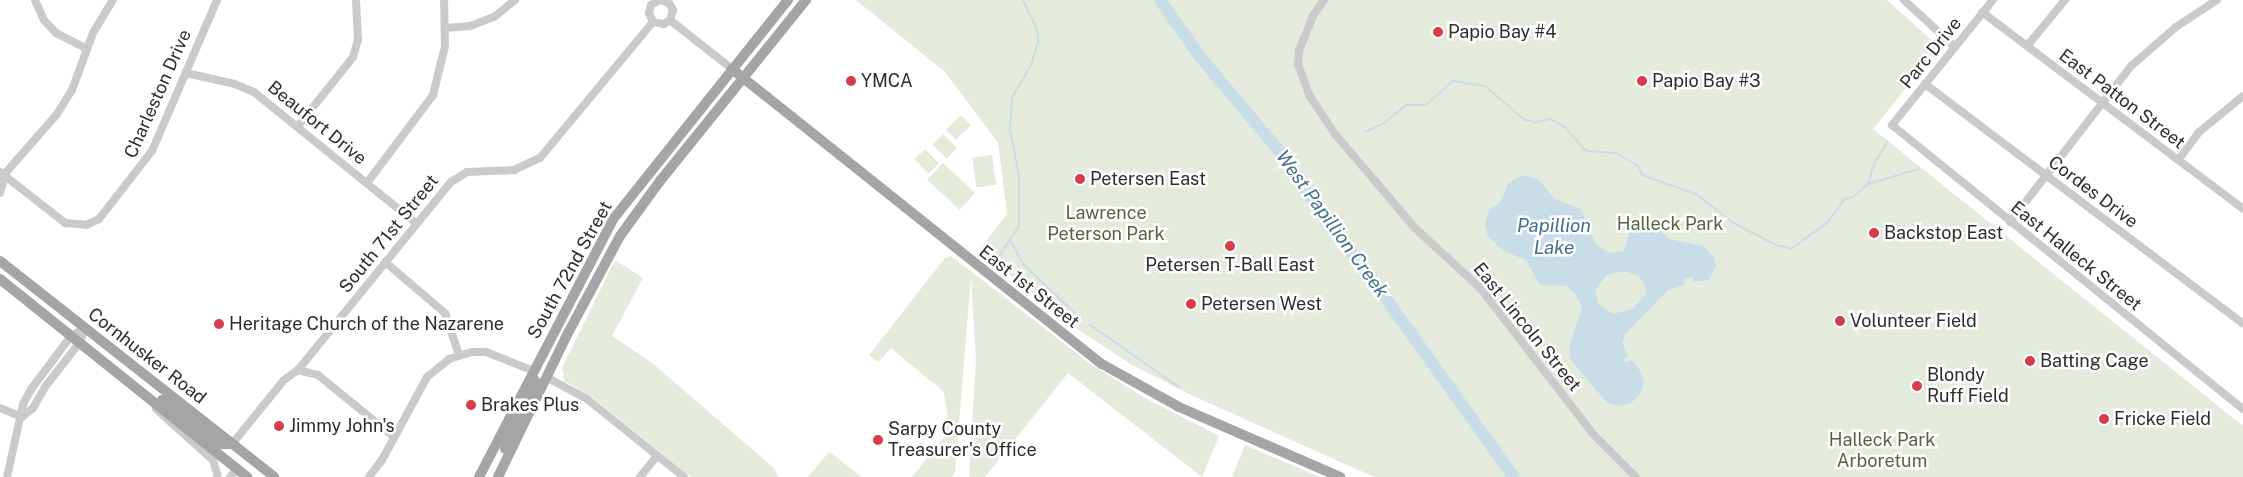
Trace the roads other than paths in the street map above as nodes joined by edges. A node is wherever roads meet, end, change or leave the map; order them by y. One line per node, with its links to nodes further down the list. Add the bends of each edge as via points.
1 (35, 0): 22 (street, via 44,20 56,33)
2 (113, 0): 22 (street)
3 (216, 0): 24 (street, Charleston Drive)
4 (356, 0): 30 (street, via 358,40 353,57)
5 (444, 0): 19 (street)
6 (515, 0): 19 (street, via 490,19 470,26)
7 (788, 0): 23 (main road, South 72nd Street)
8 (806, 0): 25 (main road, South 72nd Street)
9 (1324, 0): 69 (street, East Lincoln Street, via 1304,35 1298,64 1309,95 1333,130 1415,228 1481,289 1594,435)
10 (1904, 0): 21 (street)
11 (1992, 0): 16 (street, Parc Drive)
12 (2065, 0): 20 (street)
13 (2218, 0): 28 (street, via 2153,45)
14 (665, 1): 15 (street); 17 (street, via 673,10)
15 (648, 2): 18 (street)
16 (1982, 12): 20 (street, East Patton Street); 21 (street, Parc Drive)
17 (670, 20): 18 (street, via 664,24); 23 (street)
18 (654, 22): 38 (street, South 71st Street, via 546,153 514,170 478,170 458,176)
19 (446, 28): 34 (street, via 442,66 433,95)
20 (2027, 46): 28 (street, East Patton Street)
21 (1954, 47): 26 (street, Parc Drive)
22 (86, 49): 33 (street, via 72,90 57,114)
23 (732, 69): 25 (main road, East 1st Street); 42 (main road, South 72nd Street, via 623,204)
24 (186, 73): 30 (street, Beaufort Drive, via 235,84 254,92); 33 (street, Charleston Drive, via 152,151 99,219 86,225 65,223)
25 (742, 78): 50 (main road, South 72nd Street, via 620,236); 68 (main road, East 1st Street, via 1102,364 1179,407)
26 (1925, 84): 29 (street, Parc Drive); 32 (street, Cordes Drive)
27 (2243, 96): 31 (street, via 2198,133)
28 (2101, 102): 31 (street, East Patton Street); 32 (street)
29 (1892, 125): 37 (street, East Halleck Street)
30 (298, 126): 34 (street, Beaufort Drive)
31 (2178, 160): 36 (street, East Patton Street)
32 (2046, 175): 37 (street); 43 (street, Cordes Drive)
33 (2, 176): 35 (street)
34 (367, 183): 38 (street, Beaufort Drive)
35 (0, 193)
36 (2243, 209)
37 (2010, 222): 53 (street, East Halleck Street)
38 (416, 223): 40 (street, South 71st Street)
39 (0, 261): 44 (main road, Cornhusker Road)
40 (385, 262): 47 (street, via 445,313); 48 (street, South 71st Street)
41 (0, 279): 45 (main road, Cornhusker Road)
42 (575, 289): 49 (main road, South 72nd Street); 50 (main road, via 568,313 543,368)
43 (2243, 324)
44 (85, 328): 45 (street); 46 (street); 56 (main road, Cornhusker Road)
45 (71, 336): 46 (main road, Cornhusker Road); 54 (street, via 36,380 24,404)
46 (80, 342): 51 (main road, Cornhusker Road); 54 (street, via 44,387 33,408)
47 (459, 355): 49 (street, via 486,352); 55 (street, via 438,366 427,377)
48 (298, 370): 55 (street, via 318,375); 56 (street, South 71st Street, via 284,380)
49 (534, 371): 59 (main road, via 535,385 510,435); 65 (main road, South 72nd Street)
50 (546, 377): 57 (street, via 587,399); 59 (main road, South 72nd Street)
51 (127, 379): 56 (main road, via 173,407 220,444); 58 (main road, Cornhusker Road); 61 (street, via 165,418 209,455 217,466)
52 (0, 408): 54 (street)
53 (2243, 409)
54 (22, 417): 60 (street)
55 (394, 437): 64 (street)
56 (232, 444): 63 (main road, Cornhusker Road)
57 (657, 456): 66 (street); 67 (street)
58 (243, 474): 62 (street)
59 (499, 475)
60 (7, 477)
61 (218, 477)
62 (230, 477)
63 (274, 477)
64 (368, 477)
65 (478, 477)
66 (640, 477)
67 (684, 477)
68 (1340, 477)
69 (1636, 477)

